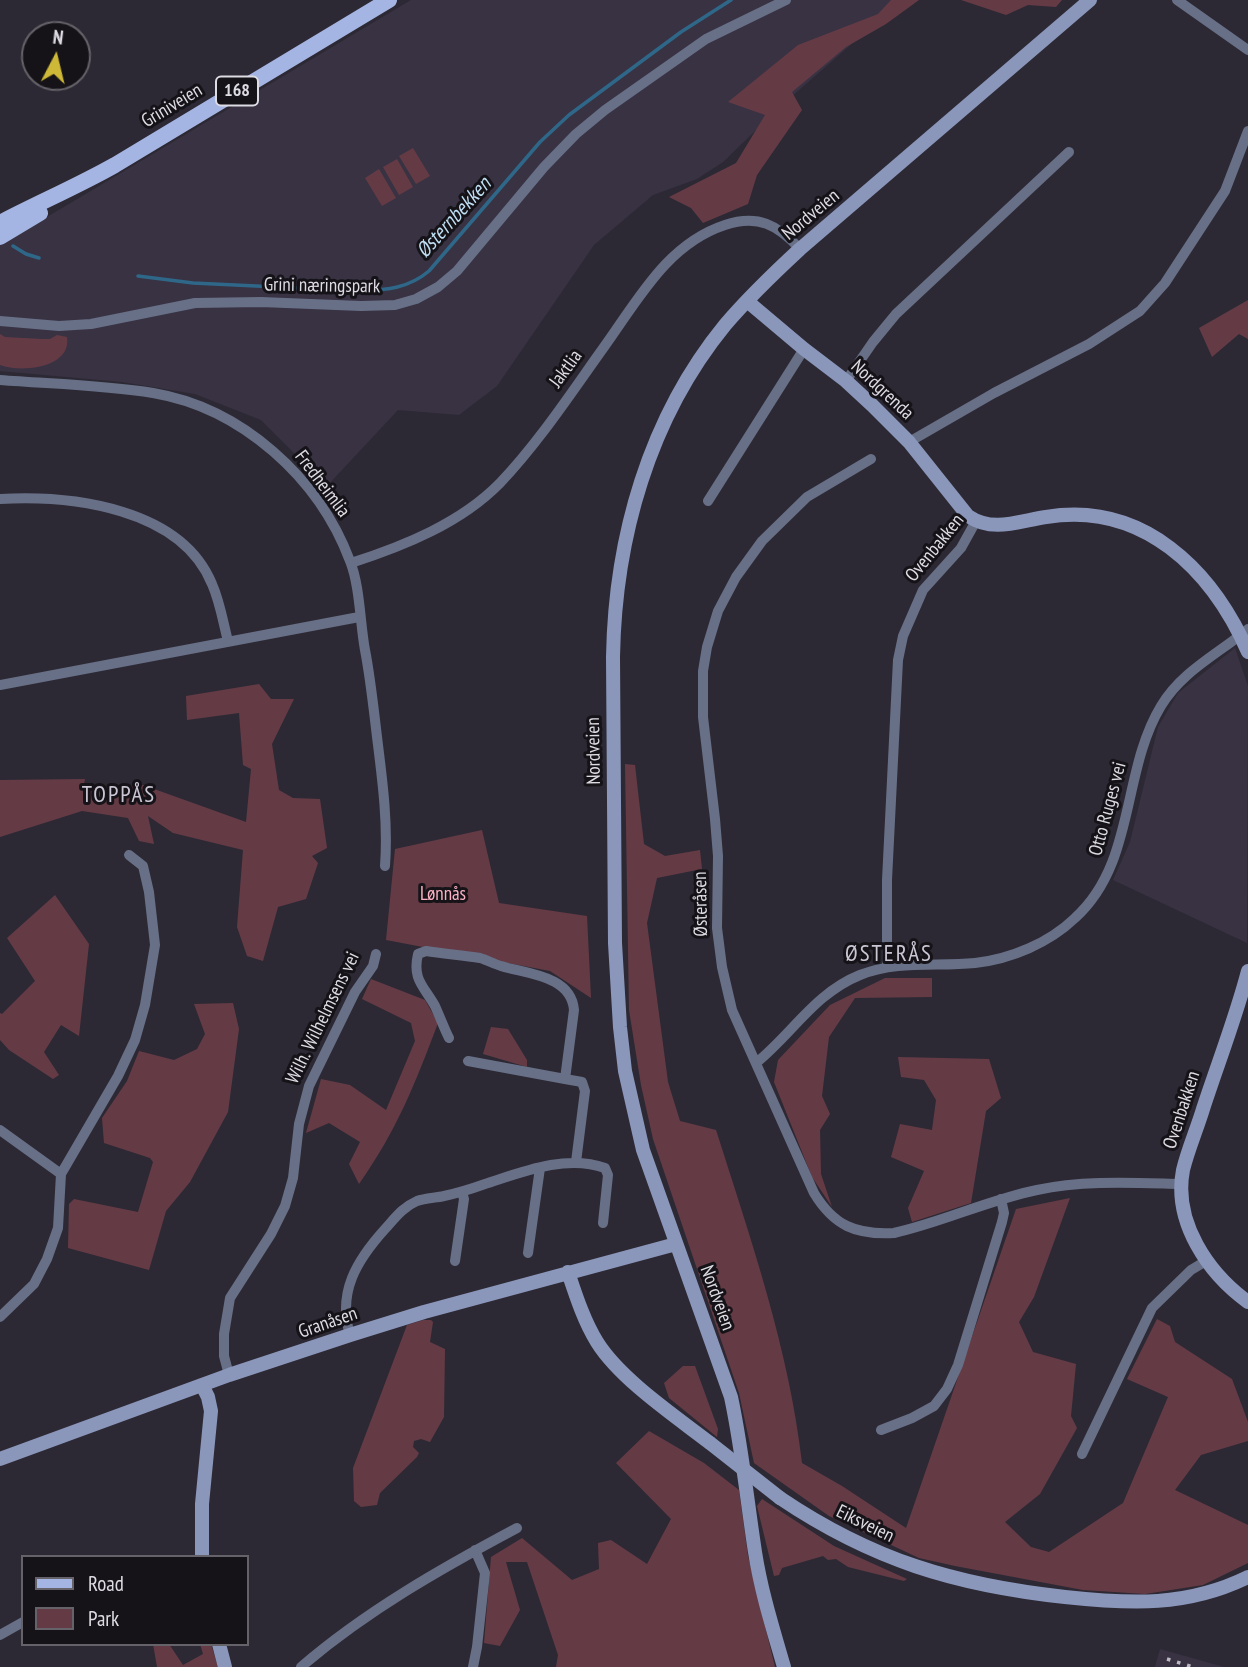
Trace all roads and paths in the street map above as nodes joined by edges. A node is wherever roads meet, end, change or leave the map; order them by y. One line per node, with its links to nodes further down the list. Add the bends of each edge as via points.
1 (388, 0): 8 (main road, Griniveien / 168)
2 (786, 0): 13 (street, Grini næringspark, via 706,38 605,110 544,167 457,271 416,299 361,306 195,303 58,326)
3 (1090, 0): 11 (street, Nordveien)
4 (1177, 0): 5 (street)
5 (1248, 50)
6 (1248, 131): 17 (street, via 1225,191 1164,284 1140,311 1089,344)
7 (1069, 152): 16 (street, via 896,314)
8 (85, 182): 9 (main road, Griniveien / 168); 10 (main road, Griniveien / 168)
9 (0, 223)
10 (0, 237)
11 (800, 249): 12 (street, Nordveien); 22 (street, Jaktlia, via 768,224 749,220 711,229 682,246 658,271 542,431 476,506 431,531)
12 (747, 301): 14 (street, Nordgrenda); 45 (street, Nordveien, via 694,370 654,447 629,520 613,619 615,943 620,1027 643,1150)
13 (0, 321)
14 (804, 349): 16 (street, Nordgrenda); 20 (street)
15 (0, 380): 22 (street, Fredheimlia, via 155,393 226,419 281,457 300,478 327,516)
16 (846, 381): 17 (street, Nordgrenda)
17 (909, 442): 21 (street, Nordgrenda, via 962,510)
18 (872, 459): 35 (street, Østeråsen, via 807,497 774,527 726,593 707,647 702,692 716,831 719,952 730,1003)
19 (0, 499): 25 (street, via 118,510 150,521 176,537 212,583)
20 (708, 501)
21 (976, 521): 24 (street, Ovenbakken, via 997,526 1077,514 1132,526 1165,542 1187,561); 31 (street, Ovenbakken, via 961,548 923,590 898,660)
22 (351, 563): 23 (street, Fredheimlia)
23 (359, 617): 25 (street); 29 (street, Fredheimlia, via 384,789)
24 (1244, 632): 26 (street, Ovenbakken); 31 (street, Otto Ruges vei, via 1194,668 1163,703 1139,758 1115,858 1099,890 1075,919 1034,946 997,959)
25 (228, 641): 27 (street)
26 (1248, 652)
27 (0, 685)
28 (129, 855): 40 (street, via 143,866 155,929 145,1005 118,1076)
29 (386, 866)
30 (376, 954): 53 (street, Wilh. Wilhelmsens vei, via 309,1086 285,1206 230,1298 224,1334)
31 (887, 966): 35 (street, Otto Ruges vei, via 859,975 820,999)
32 (1248, 971): 41 (street, Ovenbakken, via 1189,1149)
33 (449, 1038): 36 (street, via 418,981 418,954 482,958 542,975 573,1002)
34 (468, 1061): 36 (street)
35 (756, 1063): 43 (street, Østeråsen, via 814,1193 824,1209 843,1224 865,1232 894,1233)
36 (565, 1079): 38 (street, via 582,1083 585,1091)
37 (0, 1130): 40 (street)
38 (576, 1162): 39 (street); 44 (street, via 604,1168 608,1175)
39 (540, 1168): 42 (street); 46 (street)
40 (61, 1174): 51 (street, via 58,1228 47,1259 34,1284)
41 (1182, 1184): 43 (street, Østeråsen, via 1070,1186); 48 (street, Ovenbakken, via 1187,1222)
42 (462, 1192): 47 (street); 52 (street, via 419,1200 401,1211 372,1243 351,1280 346,1317)
43 (1001, 1199): 55 (street, via 1003,1222 947,1389 934,1406)
44 (603, 1223)
45 (676, 1244): 49 (street, Granåsen); 68 (street, Nordveien, via 731,1397 756,1554)
46 (528, 1253)
47 (455, 1261)
48 (1206, 1261): 50 (street, Ovenbakken); 56 (street, via 1152,1308)
49 (568, 1272): 52 (street, Granåsen); 61 (street, Eiksveien, bridge, via 592,1333 607,1355 646,1392 780,1498 830,1530 884,1556 1000,1589 1115,1602 1188,1597)
50 (1248, 1302)
51 (0, 1317)
52 (350, 1335): 53 (street, Granåsen)
53 (229, 1375): 54 (street, Granåsen)
54 (202, 1385): 57 (street, Granåsen); 60 (street, via 211,1411)
55 (881, 1430)
56 (1083, 1454)
57 (0, 1459)
58 (517, 1528): 59 (street)
59 (475, 1550): 66 (street, via 389,1602); 67 (street, via 485,1573)
60 (202, 1555)
61 (1248, 1577)
62 (21, 1623): 63 (street)
63 (0, 1635)
64 (220, 1646): 65 (street)
65 (226, 1667)
66 (301, 1667)
67 (473, 1667)
68 (784, 1667)

